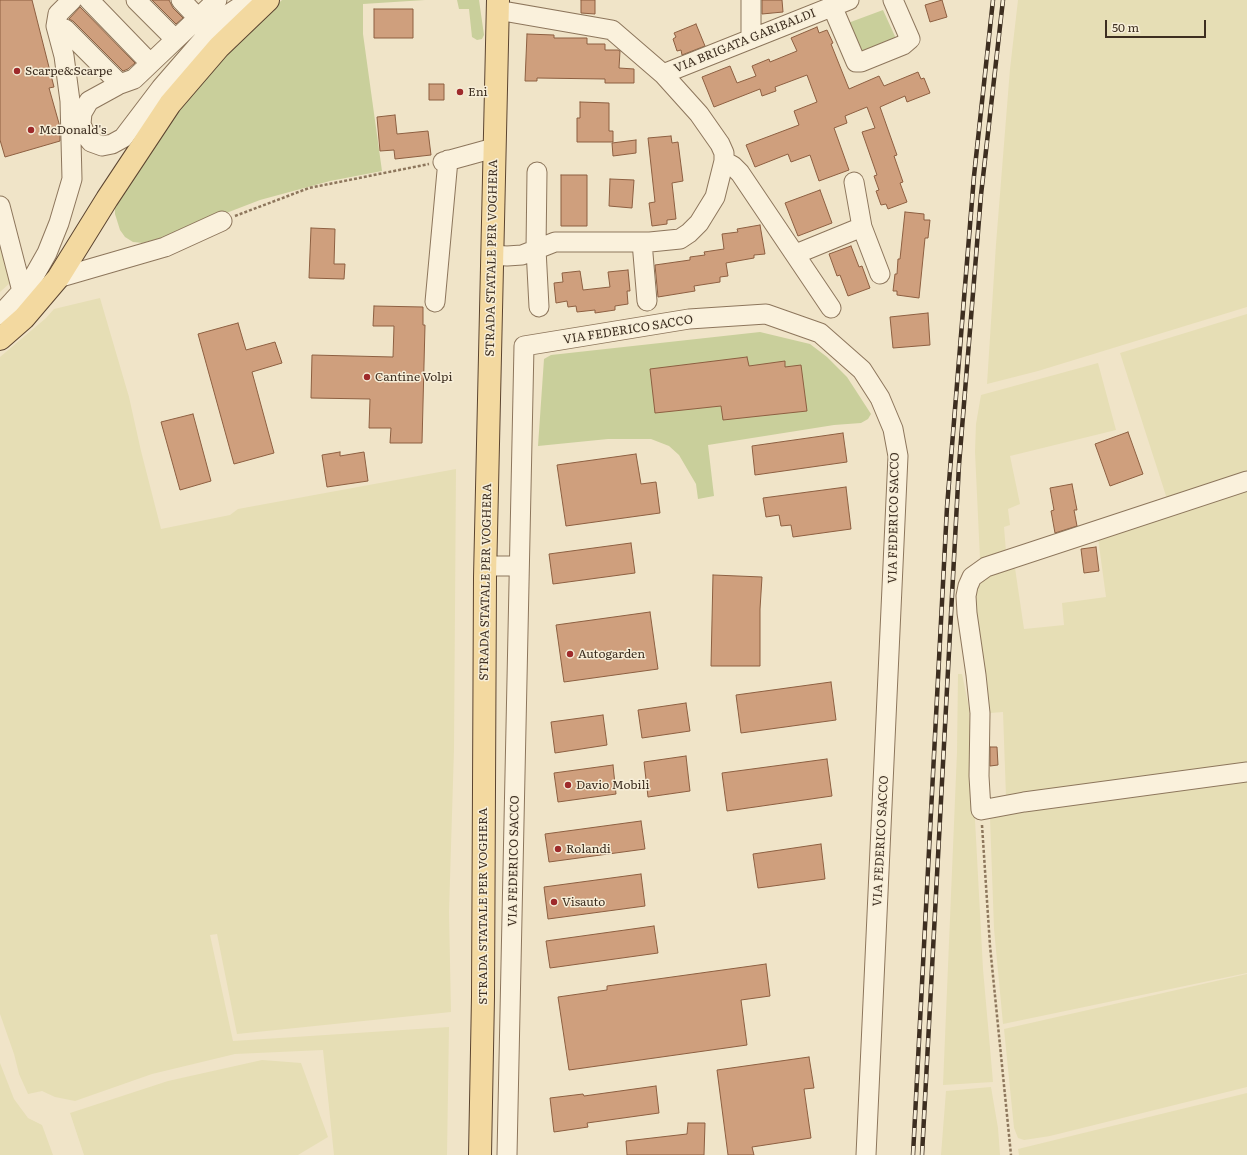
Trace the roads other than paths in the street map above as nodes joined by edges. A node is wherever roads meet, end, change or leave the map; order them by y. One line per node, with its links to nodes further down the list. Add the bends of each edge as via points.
1 (72, 0): 17 (street, via 58,14 56,26)
2 (89, 0): 18 (street)
3 (136, 0): 14 (street)
4 (180, 0): 12 (street)
5 (217, 0): 12 (street)
6 (250, 0): 20 (street, via 220,20 161,88 123,138 102,146 91,142 81,124 82,113 89,101)
7 (268, 0): 33 (main road, via 220,47 170,104)
8 (752, 0): 15 (street)
9 (893, 0): 11 (street, via 910,39 903,45 861,62 856,62)
10 (496, 3): 19 (street, via 612,30); 21 (main road, STRADA STATALE PER VOGHERA)
11 (841, 3): 15 (street, VIA BRIGATA GARIBALDI)
12 (198, 18): 14 (street)
13 (65, 29): 16 (street)
14 (175, 39): 18 (street)
15 (751, 39): 19 (street, VIA BRIGATA GARIBALDI)
16 (80, 44): 17 (street); 20 (street)
17 (64, 56): 34 (street, via 70,101 72,179 47,253)
18 (150, 63): 20 (street, via 134,79)
19 (663, 74): 22 (street, via 720,144)
20 (120, 84)
21 (494, 148): 31 (main road, STRADA STATALE PER VOGHERA); 36 (street, via 445,161)
22 (724, 161): 28 (street, via 715,197 699,223 689,233 680,239); 30 (street, via 740,172)
23 (537, 172): 29 (street)
24 (854, 182): 27 (street)
25 (0, 206): 34 (street)
26 (222, 221): 33 (street, via 165,247)
27 (862, 227): 30 (street); 32 (street)
28 (642, 242): 29 (street, via 555,242); 35 (street)
29 (536, 249): 31 (street, via 522,255); 37 (street)
30 (796, 254): 38 (street)
31 (492, 255): 42 (main road, STRADA STATALE PER VOGHERA)
32 (880, 274)
33 (58, 278): 40 (main road, via 24,318)
34 (22, 291): 39 (street)
35 (647, 301)
36 (435, 302)
37 (539, 307)
38 (832, 308)
39 (0, 315)
40 (0, 339)
41 (1247, 481): 44 (street, via 986,567 972,577 966,604 980,713 981,810)
42 (485, 566): 43 (street); 45 (main road, STRADA STATALE PER VOGHERA)
43 (519, 566): 46 (street, VIA FEDERICO SACCO); 47 (street, VIA FEDERICO SACCO, via 524,346 689,320 766,314 820,333 862,370 880,398 893,429 898,463)
44 (1247, 772)
45 (480, 1155)
46 (507, 1155)
47 (866, 1155)

